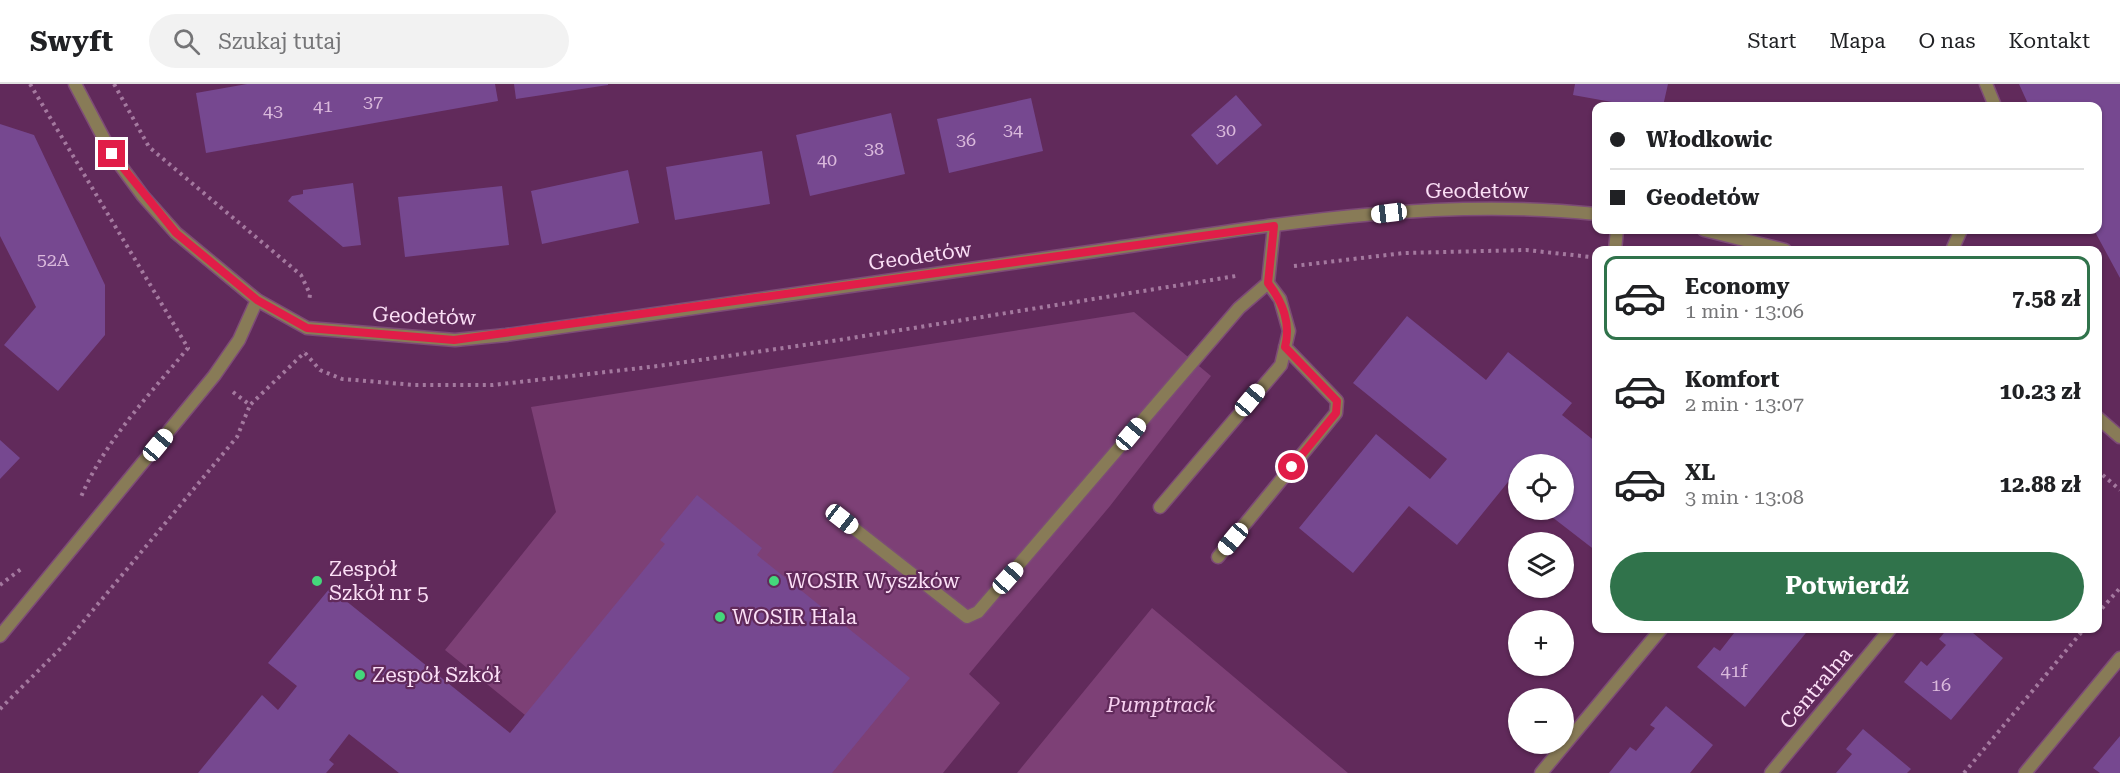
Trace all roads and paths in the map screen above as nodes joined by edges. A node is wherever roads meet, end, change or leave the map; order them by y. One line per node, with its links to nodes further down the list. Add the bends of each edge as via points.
1 (30, 84): 23 (path, via 188,348 123,429 88,480)
2 (75, 84): 15 (street, Geodetów, via 112,154 143,196 176,233)
3 (114, 84): 14 (path, via 149,147 301,276)
4 (1986, 84): 5 (street)
5 (1993, 102)
6 (1592, 214): 7 (street, Geodetów, via 1412,210)
7 (1274, 226): 13 (street); 15 (street, Geodetów, via 454,340 307,328)
8 (1720, 234): 9 (street)
9 (1769, 246)
10 (1592, 258): 11 (path, via 1526,250 1404,253)
11 (1303, 265)
12 (1232, 277): 18 (path, via 805,345 493,385 415,385 342,379 320,370 305,352)
13 (1268, 283): 16 (street, via 1280,299 1289,332); 25 (street, via 1239,308 978,612 967,617)
14 (310, 294)
15 (257, 300): 34 (street, via 239,340 214,376)
16 (1285, 347): 24 (street, via 1281,365); 26 (street, via 1337,401 1336,413)
17 (233, 392): 18 (path)
18 (250, 405): 36 (path, via 230,447 63,646)
19 (2102, 421): 20 (street)
20 (2120, 437)
21 (2102, 474): 22 (path)
22 (2119, 489)
23 (78, 503)
24 (1160, 507)
25 (842, 519)
26 (1218, 557)
27 (23, 567): 28 (path)
28 (0, 585)
29 (2120, 588): 30 (path)
30 (2102, 608)
31 (1658, 633): 37 (street)
32 (1888, 633): 38 (street, Centralna)
33 (2081, 633): 39 (path)
34 (0, 636)
35 (2120, 658): 40 (street)
36 (0, 709)
37 (1541, 773)
38 (1772, 773)
39 (1964, 773)
40 (2025, 773)

